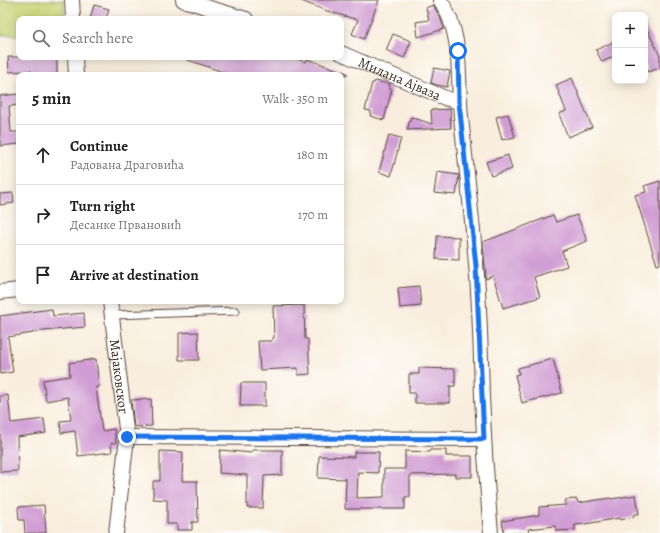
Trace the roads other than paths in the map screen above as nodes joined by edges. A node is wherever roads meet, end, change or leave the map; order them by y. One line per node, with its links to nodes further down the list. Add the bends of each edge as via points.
1 (72, 0): 4 (street)
2 (183, 0): 5 (street)
3 (440, 0): 9 (street, via 451,21 458,51)
4 (73, 16)
5 (236, 16)
6 (344, 54): 9 (street, Милана Ајваза)
7 (75, 60): 8 (street)
8 (76, 72)
9 (459, 102): 15 (street, via 476,266)
10 (16, 290): 11 (street)
11 (0, 292)
12 (111, 308): 13 (lane, Мајаковског); 14 (street, Мајаковског)
13 (236, 311)
14 (127, 437): 15 (street); 16 (street, Мајаковског)
15 (484, 439): 17 (street)
16 (116, 533)
17 (491, 533)

